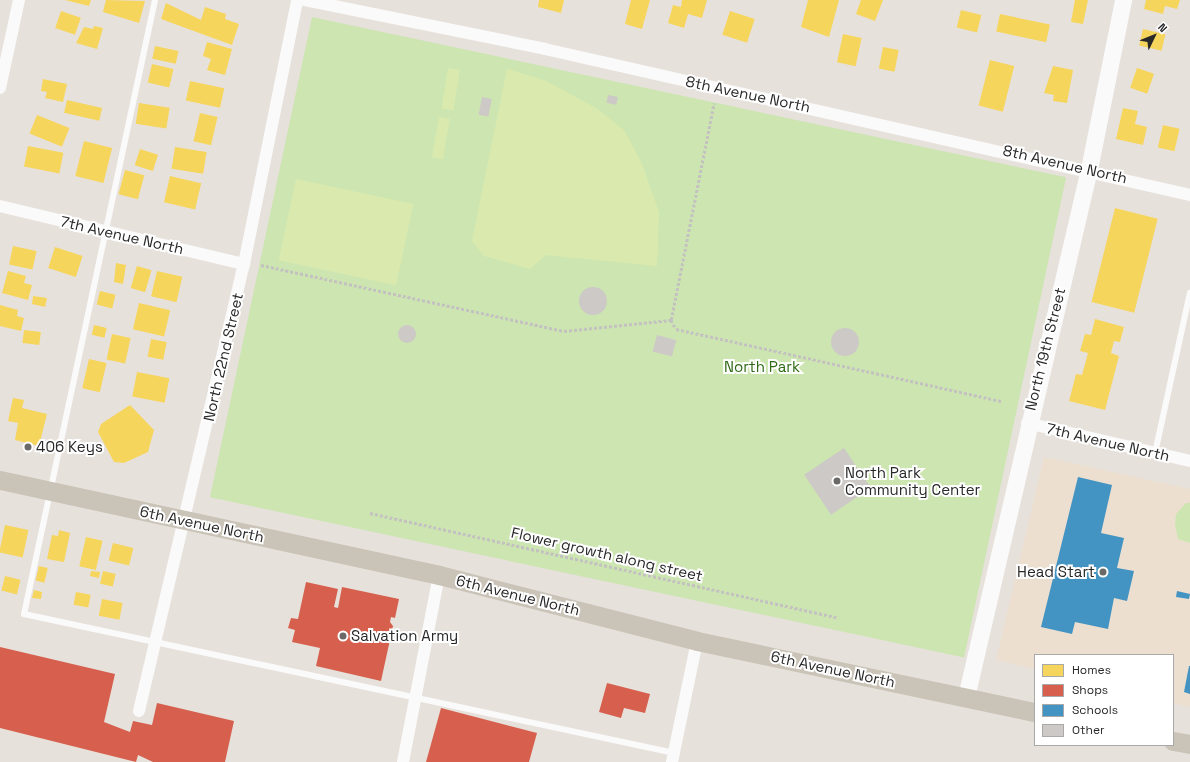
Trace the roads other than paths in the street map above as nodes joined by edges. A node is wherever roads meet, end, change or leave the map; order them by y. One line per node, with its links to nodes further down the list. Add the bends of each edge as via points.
1 (20, 0): 6 (street)
2 (155, 0): 10 (lane)
3 (297, 0): 11 (street, North 22nd Street)
4 (305, 0): 7 (street, 8th Avenue North, via 545,49)
5 (1123, 0): 7 (street, North 19th Street)
6 (0, 88)
7 (1089, 169): 8 (street, 8th Avenue North); 13 (street, North 19th Street)
8 (1190, 194)
9 (0, 206): 10 (street, 7th Avenue North)
10 (104, 231): 11 (street, 7th Avenue North); 17 (lane)
11 (244, 264): 18 (street, North 22nd Street)
12 (1190, 293): 14 (lane)
13 (1027, 423): 14 (street, 7th Avenue North); 22 (street, North 19th Street)
14 (1155, 453): 15 (street, 7th Avenue North)
15 (1190, 461)
16 (0, 480): 17 (main road, 6th Avenue North)
17 (51, 491): 18 (main road, 6th Avenue North); 20 (lane, via 24,614)
18 (186, 520): 19 (main road, 6th Avenue North); 20 (street, North 22nd Street)
19 (439, 576): 21 (main road, 6th Avenue North); 23 (street)
20 (157, 641): 23 (lane); 24 (street, North 22nd Street)
21 (697, 641): 22 (main road, 6th Avenue North); 28 (street)
22 (966, 697): 25 (main road, 6th Avenue North)
23 (415, 700): 28 (lane); 29 (street)
24 (139, 712)
25 (1034, 712)
26 (1174, 741): 27 (main road)
27 (1190, 744)
28 (673, 758)
29 (403, 762)

